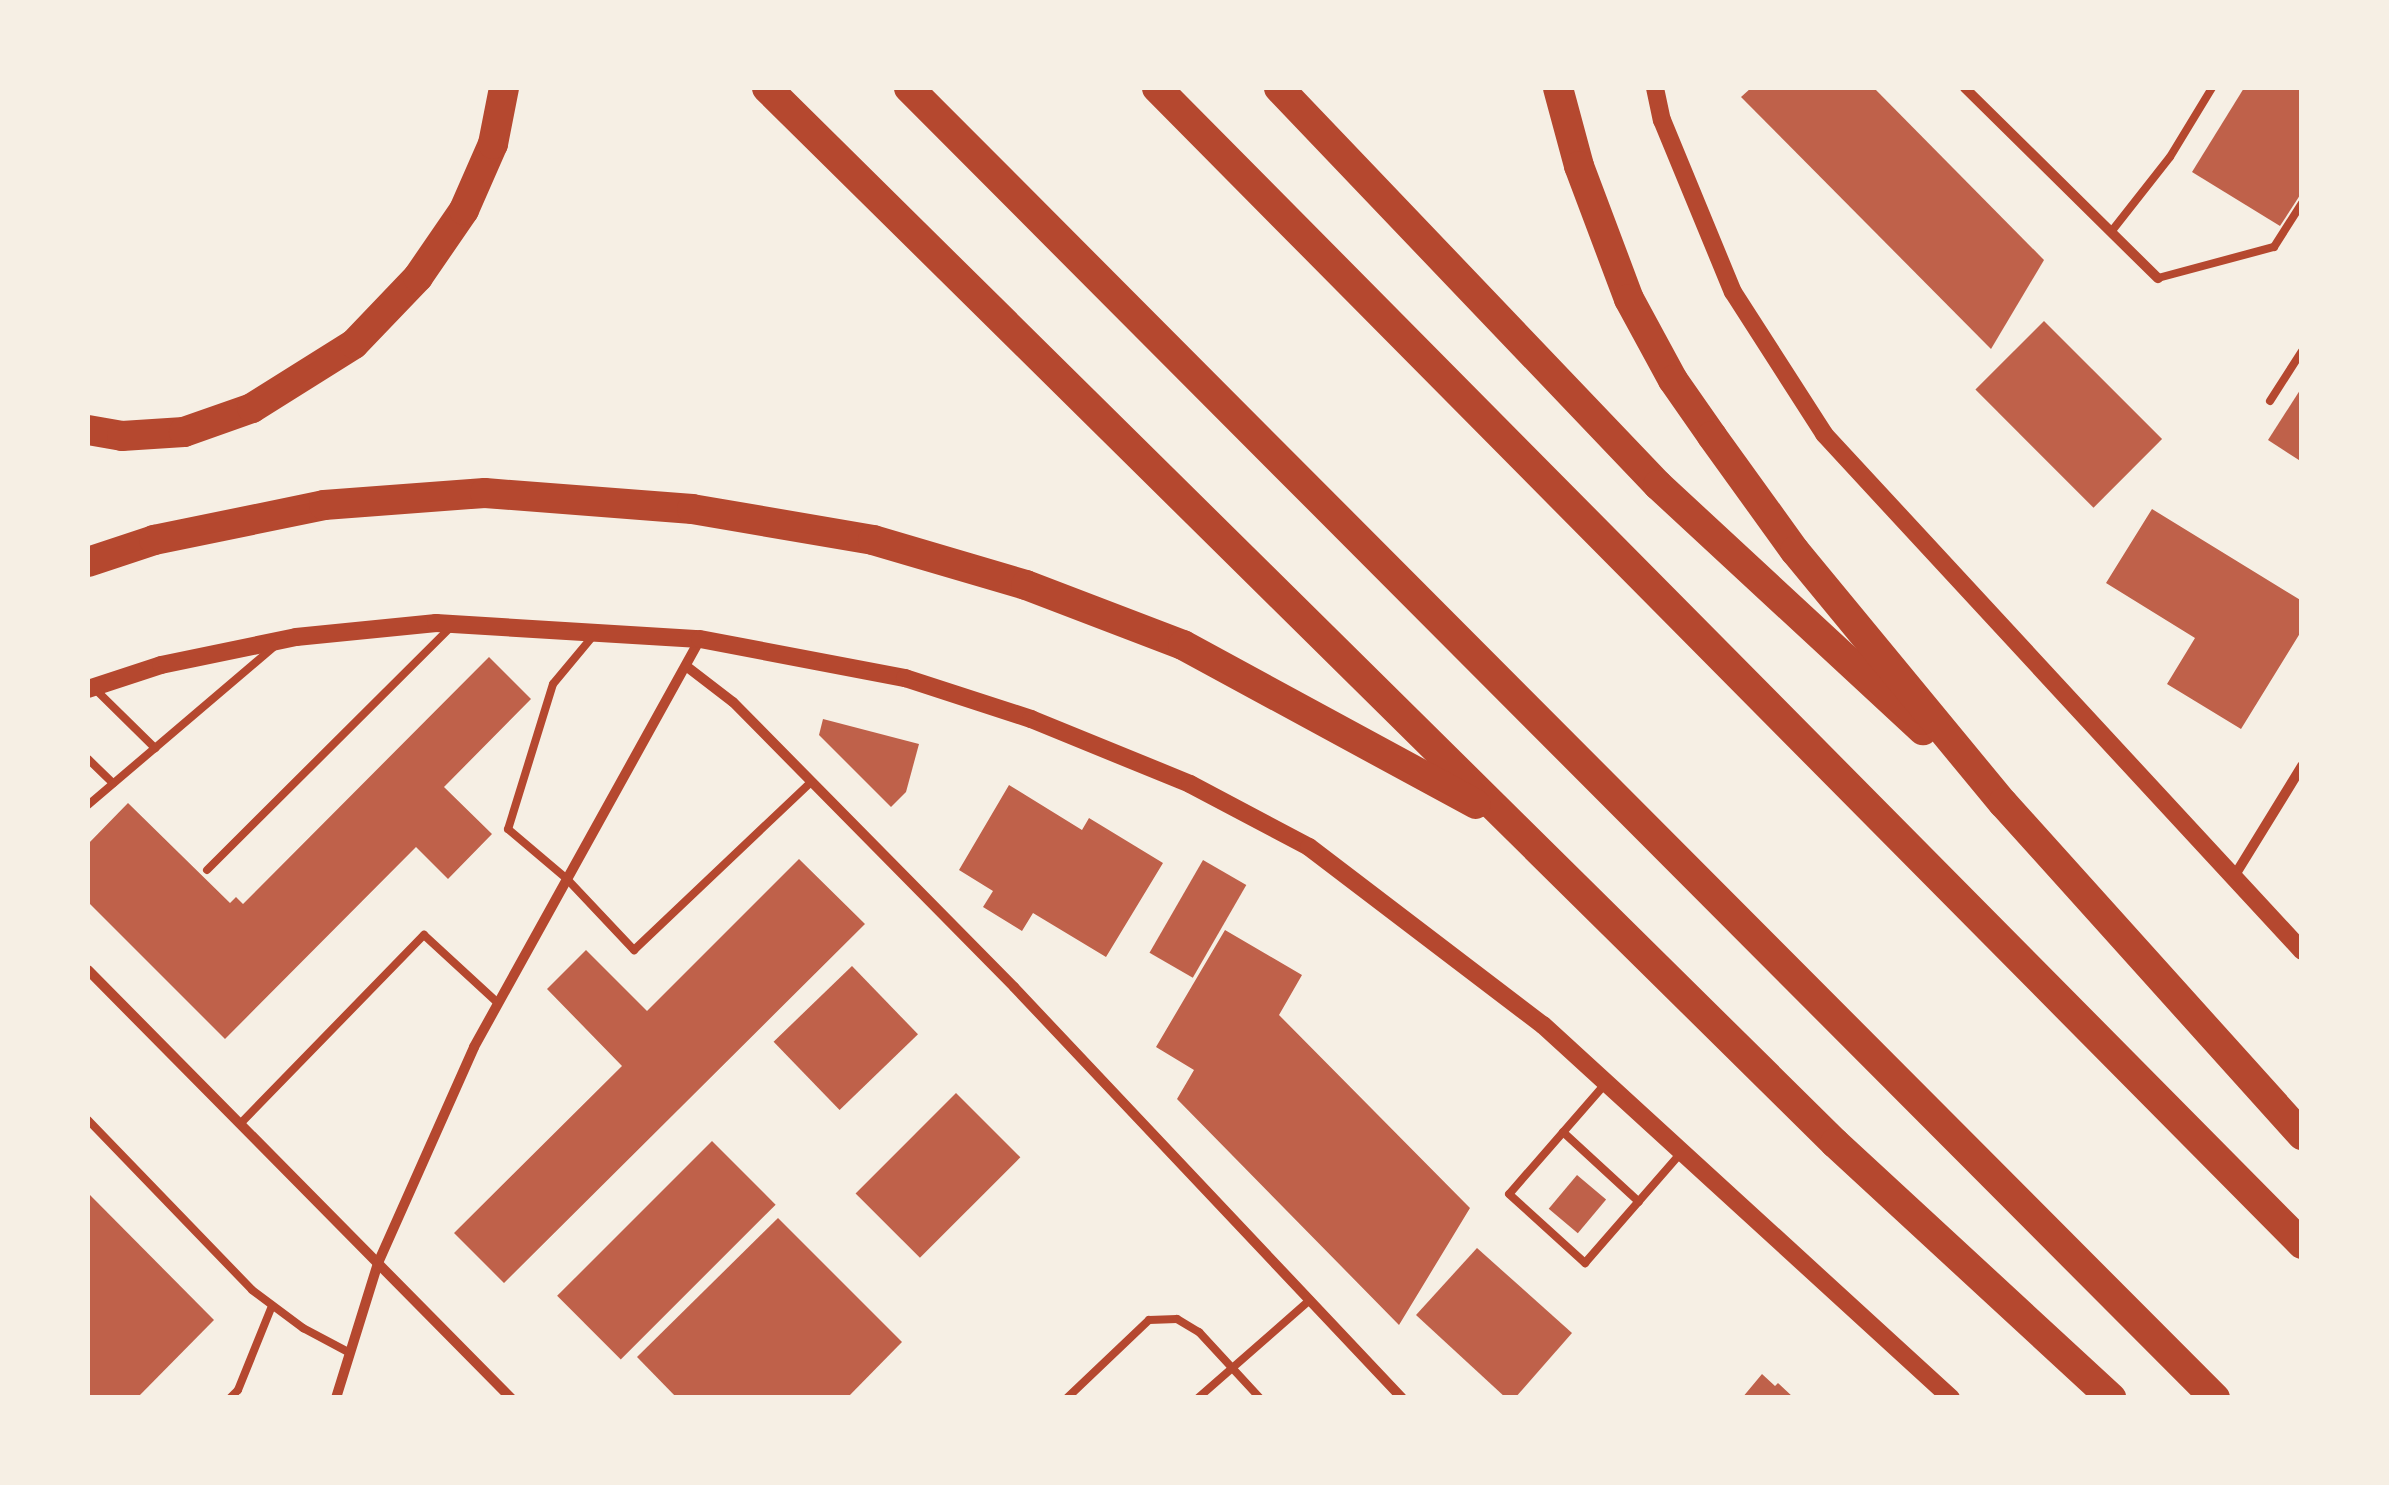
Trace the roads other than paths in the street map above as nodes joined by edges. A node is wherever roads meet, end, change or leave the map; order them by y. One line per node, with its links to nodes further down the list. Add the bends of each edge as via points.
1 (504, 88): 15 (highway, via 493,144 464,210 418,276 354,344 252,408 184,432 122,436)
2 (768, 88): 30 (highway)
3 (909, 88): 59 (highway)
4 (1157, 88): 44 (highway)
5 (1279, 88): 28 (highway, via 1658,485)
6 (1558, 88): 28 (highway, via 1629,299 1673,380 1796,551)
7 (1656, 88): 32 (street, via 1662,120 1733,292 1824,434)
8 (1965, 88): 11 (street)
9 (2212, 88): 11 (lane, via 2170,157)
10 (2302, 204): 12 (lane, via 2274,247)
11 (2111, 232): 12 (street)
12 (2158, 278)
13 (2302, 350): 14 (lane)
14 (2270, 401)
15 (88, 430)
16 (88, 562): 30 (highway, via 154,540 324,505 485,493 692,509 873,540 1026,585 1182,645)
17 (454, 624): 18 (street); 20 (street); 31 (lane)
18 (596, 632): 19 (street); 33 (lane, via 553,684 508,830)
19 (700, 639): 21 (street); 37 (street, via 905,678 1031,719 1190,784 1309,847 1543,1025)
20 (282, 640): 22 (street); 23 (lane)
21 (686, 666): 26 (street, via 733,702); 33 (street)
22 (90, 688): 23 (lane)
23 (155, 748): 27 (lane)
24 (88, 759): 27 (lane)
25 (2302, 766): 32 (street)
26 (811, 782): 33 (lane, via 634,950); 46 (street)
27 (113, 784): 29 (lane)
28 (2002, 803): 41 (highway)
29 (88, 805)
30 (1506, 820): 58 (highway, via 1835,1143)
31 (207, 870)
32 (2236, 876): 34 (street)
33 (567, 879): 36 (street)
34 (2302, 951)
35 (88, 970): 39 (street)
36 (498, 1003): 39 (lane, via 424,935); 45 (street)
37 (1606, 1083): 40 (lane); 42 (street)
38 (88, 1120): 47 (lane)
39 (240, 1124): 45 (street)
40 (1563, 1132): 43 (lane); 43 (lane, via 1509,1194 1522,1206 1585,1263)
41 (2302, 1135)
42 (1682, 1152): 43 (lane); 57 (street)
43 (1639, 1202)
44 (2302, 1244)
45 (378, 1263): 48 (street); 52 (street)
46 (1310, 1300): 49 (lane); 56 (street)
47 (272, 1306): 48 (lane); 50 (lane)
48 (350, 1353): 51 (street)
49 (1231, 1369): 53 (lane, via 1199,1332 1178,1320 1149,1320); 54 (lane); 55 (lane)
50 (230, 1398)
51 (336, 1398)
52 (511, 1398)
53 (1067, 1398)
54 (1198, 1398)
55 (1260, 1398)
56 (1402, 1398)
57 (1951, 1398)
58 (2111, 1398)
59 (2215, 1398)

